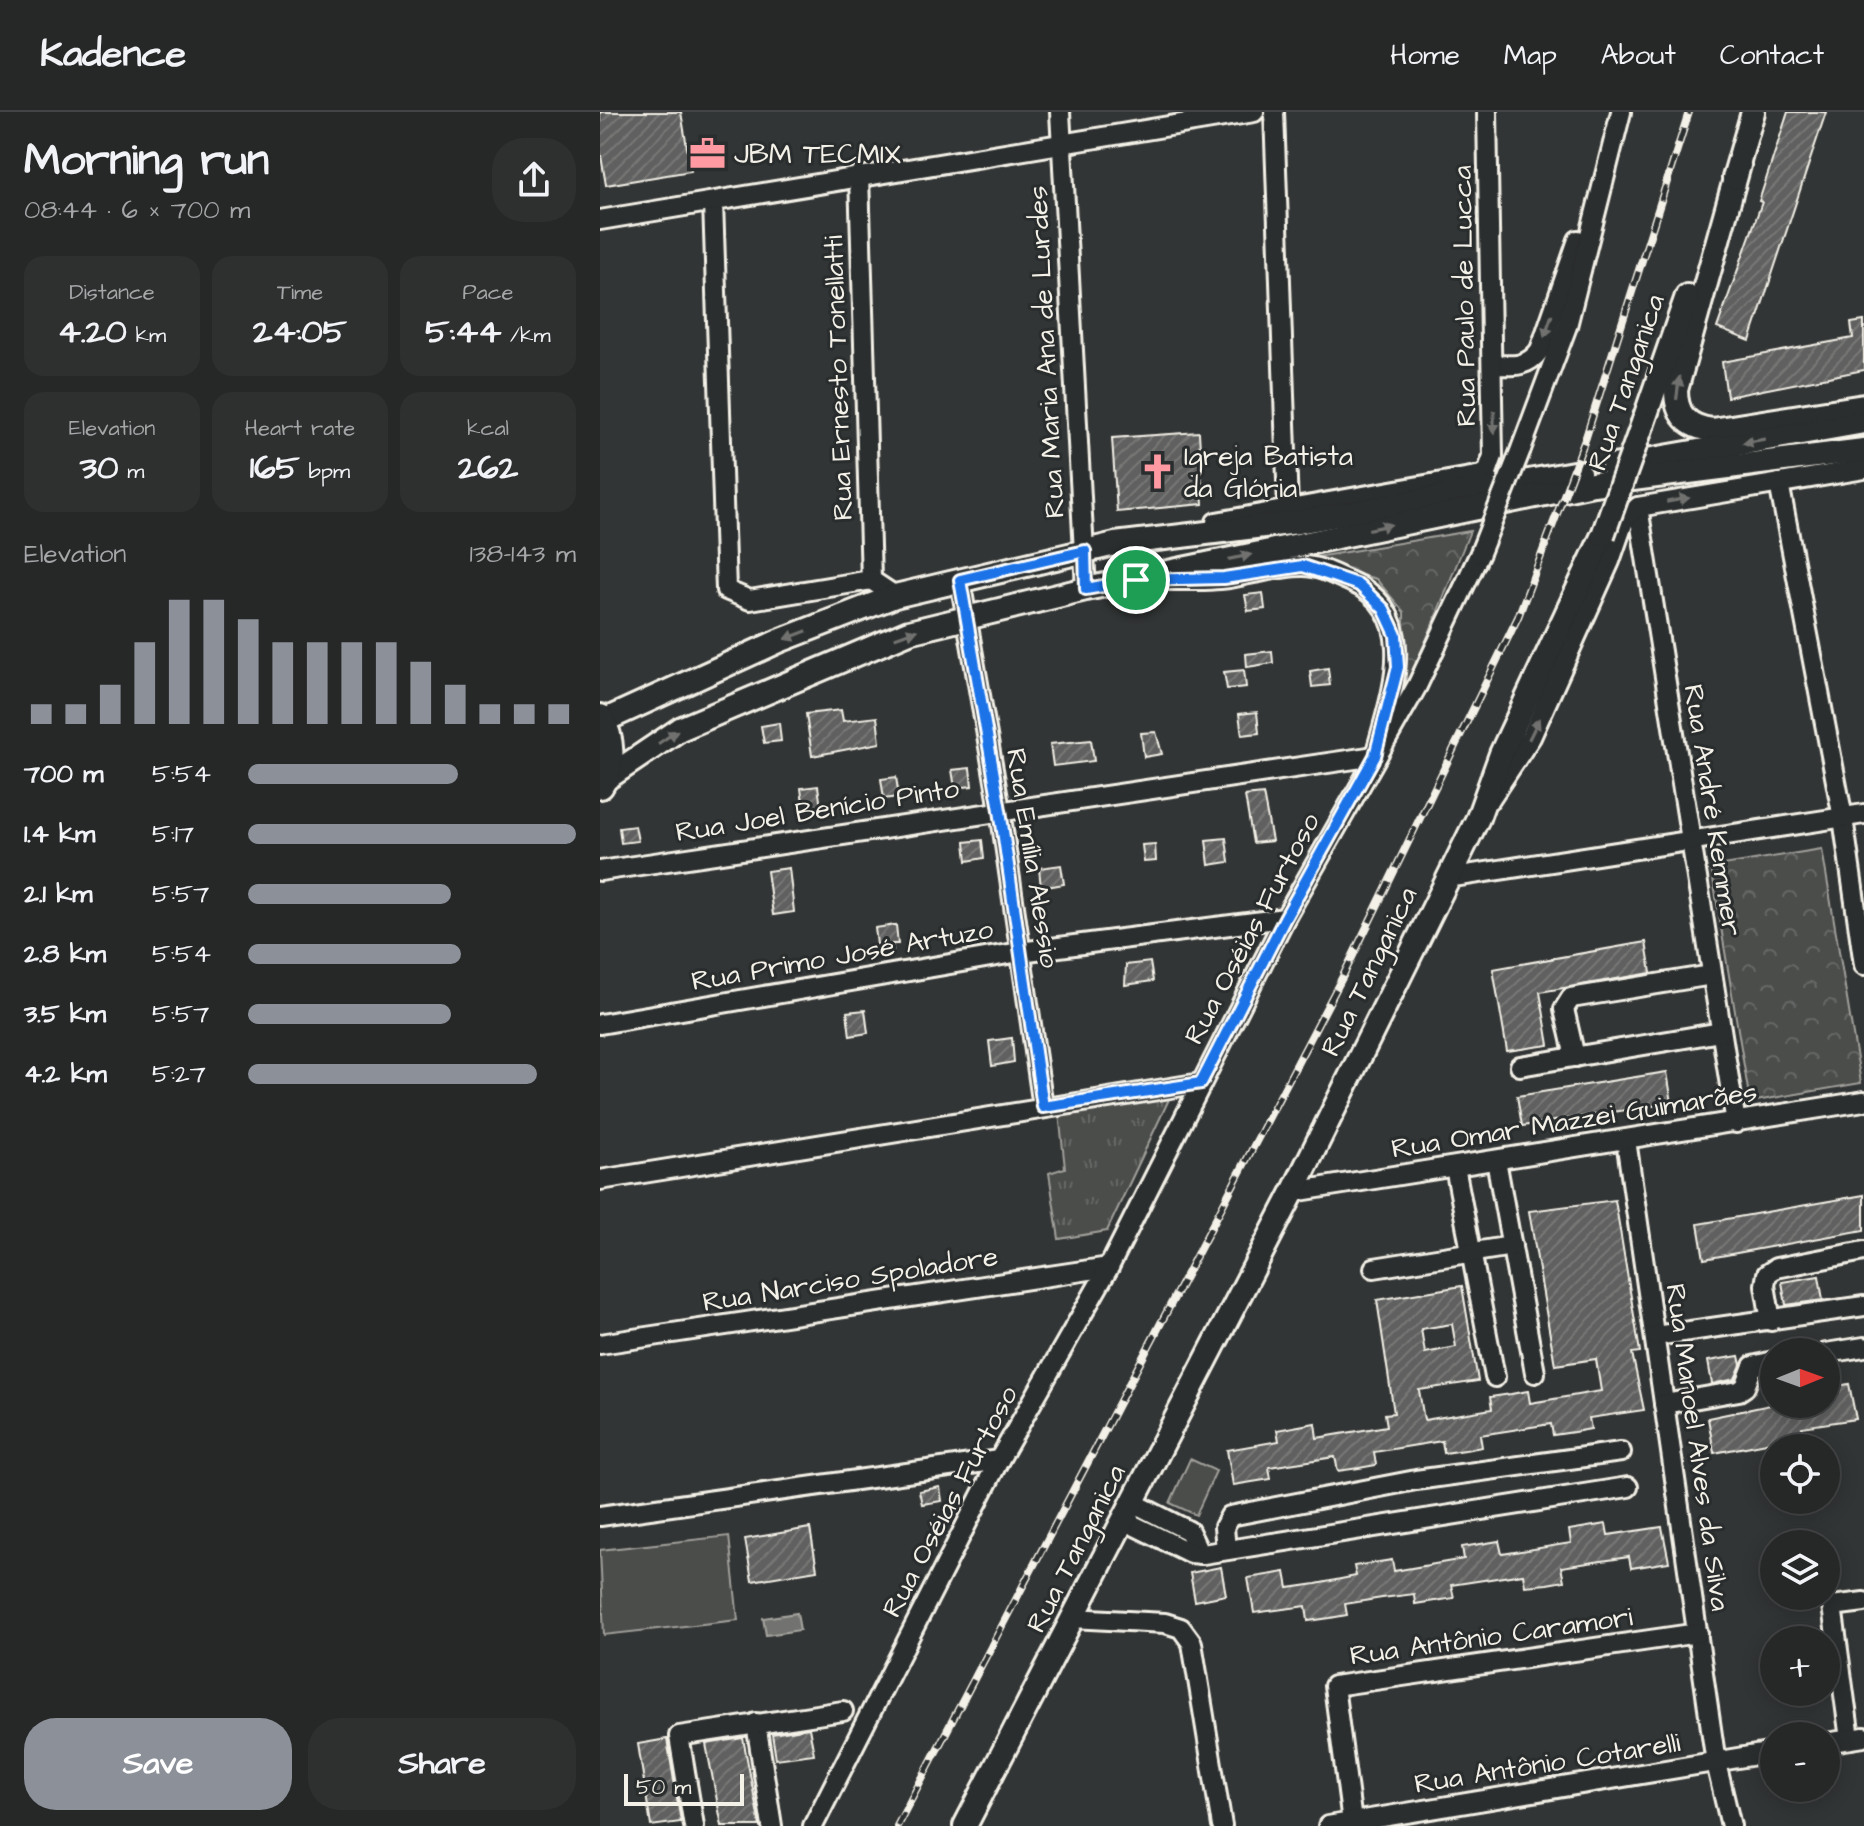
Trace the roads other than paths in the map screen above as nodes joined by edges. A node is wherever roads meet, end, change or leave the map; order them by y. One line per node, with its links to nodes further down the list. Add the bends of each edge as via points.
1 (1060, 112): 7 (street, Rua Maria Ana de Lurdes)
2 (1254, 112): 7 (street)
3 (1274, 112): 19 (street)
4 (1487, 112): 12 (street, Rua Paulo de Lucca)
5 (1753, 112): 8 (street, Rua Tanganica)
6 (1620, 116): 12 (street, one-way to 12, via 1540,350 1522,365); 30 (street, Rua Oséias Furtoso, bridge, via 1567,326 1521,449 1480,553 1417,686)
7 (1060, 141): 9 (street); 20 (street, Rua Maria Ana de Lurdes)
8 (1739, 165): 13 (street, one-way to 8, via 1712,430 1698,428 1676,406 1701,293); 34 (street, Rua Tanganica, bridge, via 1603,535 1501,754)
9 (859, 175): 10 (street); 23 (street, Rua Ernesto Tonellatti)
10 (713, 202): 11 (street); 23 (street, via 726,590 750,600)
11 (600, 220)
12 (1494, 365): 19 (street, Rua Paulo de Lucca, one-way to 19, via 1493,456 1482,475)
13 (1864, 406)
14 (1864, 422): 19 (street, one-way to 19)
15 (1864, 450): 19 (street, one-way to 15)
16 (1864, 469): 17 (street)
17 (1779, 483): 18 (street, one-way to 17); 35 (street)
18 (1638, 507): 21 (street, via 1625,518); 22 (street, Rua André Kemmer)
19 (1297, 524): 20 (street); 25 (street, one-way to 19)
20 (1085, 551): 24 (street); 26 (street, Rua Maria Ana de Lurdes)
21 (1610, 561): 22 (street, via 1633,560); 34 (street, one-way to 21, via 1531,737)
22 (1646, 571): 36 (street, Rua André Kemmer)
23 (871, 580): 27 (street)
24 (960, 580): 27 (street); 28 (street, Rua Emília Alessio)
25 (1136, 580): 26 (street); 30 (street, via 1224,578 1303,566 1359,585 1384,609 1398,648)
26 (1086, 589): 28 (street)
27 (895, 596): 29 (street, one-way to 29)
28 (967, 618): 31 (street, one-way to 28, via 680,729 909,632); 32 (street, Rua Emília Alessio)
29 (601, 720): 31 (main road, via 610,744)
30 (1375, 756): 32 (street, Rua Joel Benício Pinto); 39 (street, Rua Oséias Furtoso)
31 (602, 783)
32 (1000, 810): 37 (street, Rua Joel Benício Pinto); 40 (street, Rua Emília Alessio)
33 (1864, 814): 35 (street)
34 (1478, 818): 38 (street, Rua Tanganica)
35 (1843, 818): 36 (street); 41 (street)
36 (1690, 842): 38 (street); 42 (street, Rua André Kemmer)
37 (600, 871)
38 (1447, 878): 55 (street, Rua Tanganica)
39 (1285, 918): 40 (street, Rua Primo José Artuzo); 47 (street, Rua Oséias Furtoso)
40 (1020, 952): 43 (street, Rua Primo José Artuzo); 49 (street, Rua Emília Alessio)
41 (1864, 965)
42 (1712, 975): 44 (street, Rua André Kemmer); 45 (street, via 1571,998 1564,1009)
43 (600, 1024)
44 (1721, 1032): 45 (street); 50 (street, Rua André Kemmer)
45 (1575, 1057): 46 (street)
46 (1520, 1066)
47 (1201, 1083): 49 (street); 59 (street, Rua Oséias Furtoso)
48 (1864, 1101): 50 (street, Rua Omar Mazzei Guimarães)
49 (1043, 1107): 54 (street)
50 (1736, 1123): 51 (street, Rua Omar Mazzei Guimarães)
51 (1626, 1140): 52 (street, Rua Omar Mazzei Guimarães); 63 (street, Rua Manoel Alves da Silva)
52 (1496, 1160): 53 (street, Rua Omar Mazzei Guimarães); 56 (street)
53 (1455, 1167): 55 (street, Rua Omar Mazzei Guimarães); 58 (street)
54 (600, 1180)
55 (1293, 1192): 74 (street, Rua Tanganica)
56 (1512, 1246): 58 (street); 68 (street)
57 (1864, 1251): 62 (street, via 1767,1274)
58 (1471, 1252): 60 (street); 69 (street)
59 (1109, 1267): 64 (street, Rua Narciso Spoladore); 72 (street, Rua Oséias Furtoso)
60 (1374, 1268)
61 (1864, 1306): 62 (street)
62 (1771, 1321): 63 (street)
63 (1655, 1336): 70 (street, Rua Manoel Alves da Silva)
64 (600, 1344)
65 (1864, 1347): 66 (street)
66 (1840, 1351)
67 (1760, 1364): 70 (street, via 1753,1366 1739,1391)
68 (1535, 1373)
69 (1495, 1377)
70 (1664, 1404): 79 (street, Rua Manoel Alves da Silva)
71 (1621, 1452): 76 (street, via 1416,1480 1230,1516 1224,1527)
72 (999, 1460): 75 (street); 89 (street, Rua Oséias Furtoso)
73 (1628, 1487): 76 (street)
74 (1128, 1511): 76 (street, via 1152,1537 1200,1554); 78 (street, Rua Tanganica)
75 (600, 1516)
76 (1226, 1550)
77 (1864, 1602): 82 (street, via 1832,1606)
78 (1072, 1618): 90 (street, Rua Tanganica); 91 (street, via 1165,1623 1181,1628 1192,1643)
79 (1698, 1633): 84 (street, Rua Manoel Alves da Silva); 86 (street, Rua Antônio Caramori, via 1334,1686)
80 (843, 1711): 81 (street)
81 (756, 1723): 87 (street, via 679,1736); 88 (street)
82 (1857, 1738)
83 (1760, 1755): 84 (street, Rua Antônio Cotarelli)
84 (1716, 1763): 85 (street, Rua Antônio Cotarelli); 93 (street, Rua Manoel Alves da Silva)
85 (1397, 1820): 86 (street, Rua Antônio Cotarelli)
86 (1352, 1822): 92 (street, Rua Antônio Cotarelli)
87 (694, 1826)
88 (772, 1826)
89 (813, 1826)
90 (965, 1826)
91 (1222, 1826)
92 (1328, 1826)
93 (1731, 1826)

